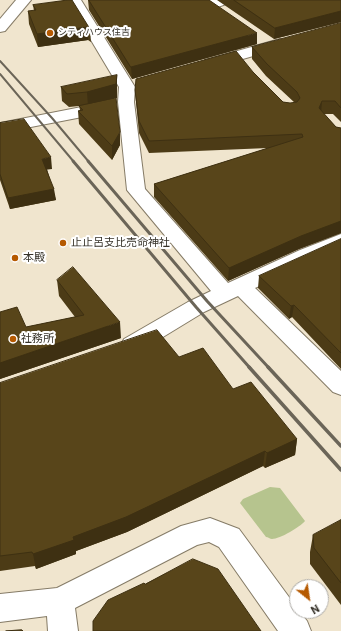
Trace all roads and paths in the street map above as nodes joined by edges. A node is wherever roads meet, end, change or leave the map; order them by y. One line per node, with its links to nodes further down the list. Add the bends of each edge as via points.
1 (24, 0): 3 (street)
2 (74, 0): 8 (street)
3 (0, 28)
4 (292, 40): 5 (street, via 265,42)
5 (239, 55): 6 (street); 7 (street)
6 (198, 66)
7 (251, 70)
8 (131, 91): 9 (street, via 88,112); 11 (street, via 136,190)
9 (0, 128)
10 (341, 241): 11 (street)
11 (232, 290): 12 (street, via 196,306 137,343); 13 (street)
12 (115, 350)
13 (341, 386)
14 (60, 601): 15 (street); 16 (street); 17 (street, via 191,536 210,530 229,538)
15 (0, 608)
16 (62, 631)
17 (296, 631)

